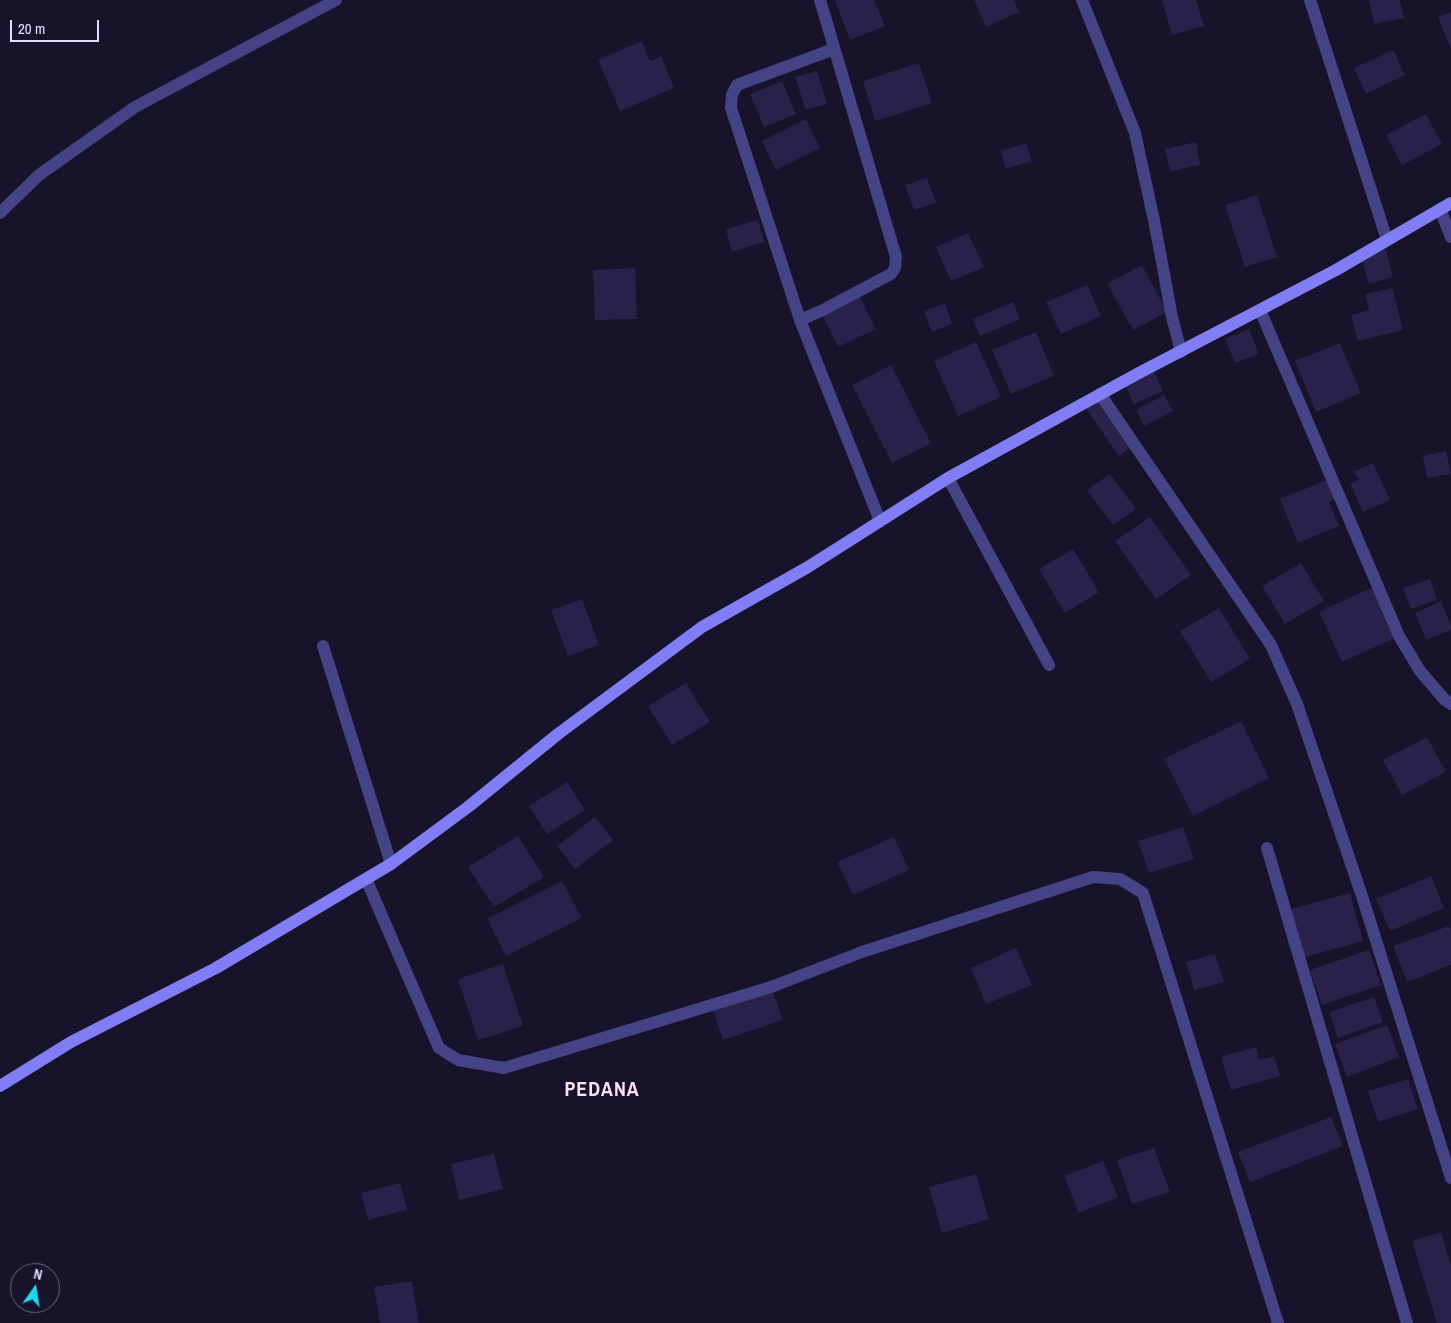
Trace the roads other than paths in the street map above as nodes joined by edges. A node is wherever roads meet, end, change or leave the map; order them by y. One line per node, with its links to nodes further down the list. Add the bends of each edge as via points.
1 (336, 0): 7 (street, via 135,107 39,175)
2 (820, 0): 5 (street)
3 (1082, 0): 12 (street, via 1135,133)
4 (1310, 0): 9 (street)
5 (834, 50): 11 (street, via 896,257 895,268 891,274); 11 (street, via 737,85 732,95 731,108)
6 (1446, 206): 8 (street); 9 (street)
7 (0, 213)
8 (1451, 237)
9 (1387, 240): 10 (street)
10 (1260, 310): 12 (street); 18 (street, via 1399,636 1420,670)
11 (800, 320): 15 (street)
12 (1181, 352): 13 (street)
13 (1100, 394): 14 (street); 23 (street, via 1271,645 1297,704 1361,893)
14 (948, 478): 15 (street); 17 (street)
15 (880, 521): 20 (street, via 808,567 702,627)
16 (323, 646): 20 (street)
17 (1049, 665)
18 (1451, 704)
19 (1267, 848): 25 (street)
20 (391, 864): 21 (street)
21 (366, 879): 22 (street, via 216,968 71,1042); 24 (street, via 439,1048 458,1060 504,1068 771,987 862,952 1092,877 1120,879 1143,893)
22 (0, 1086)
23 (1451, 1178)
24 (1278, 1323)
25 (1407, 1323)

